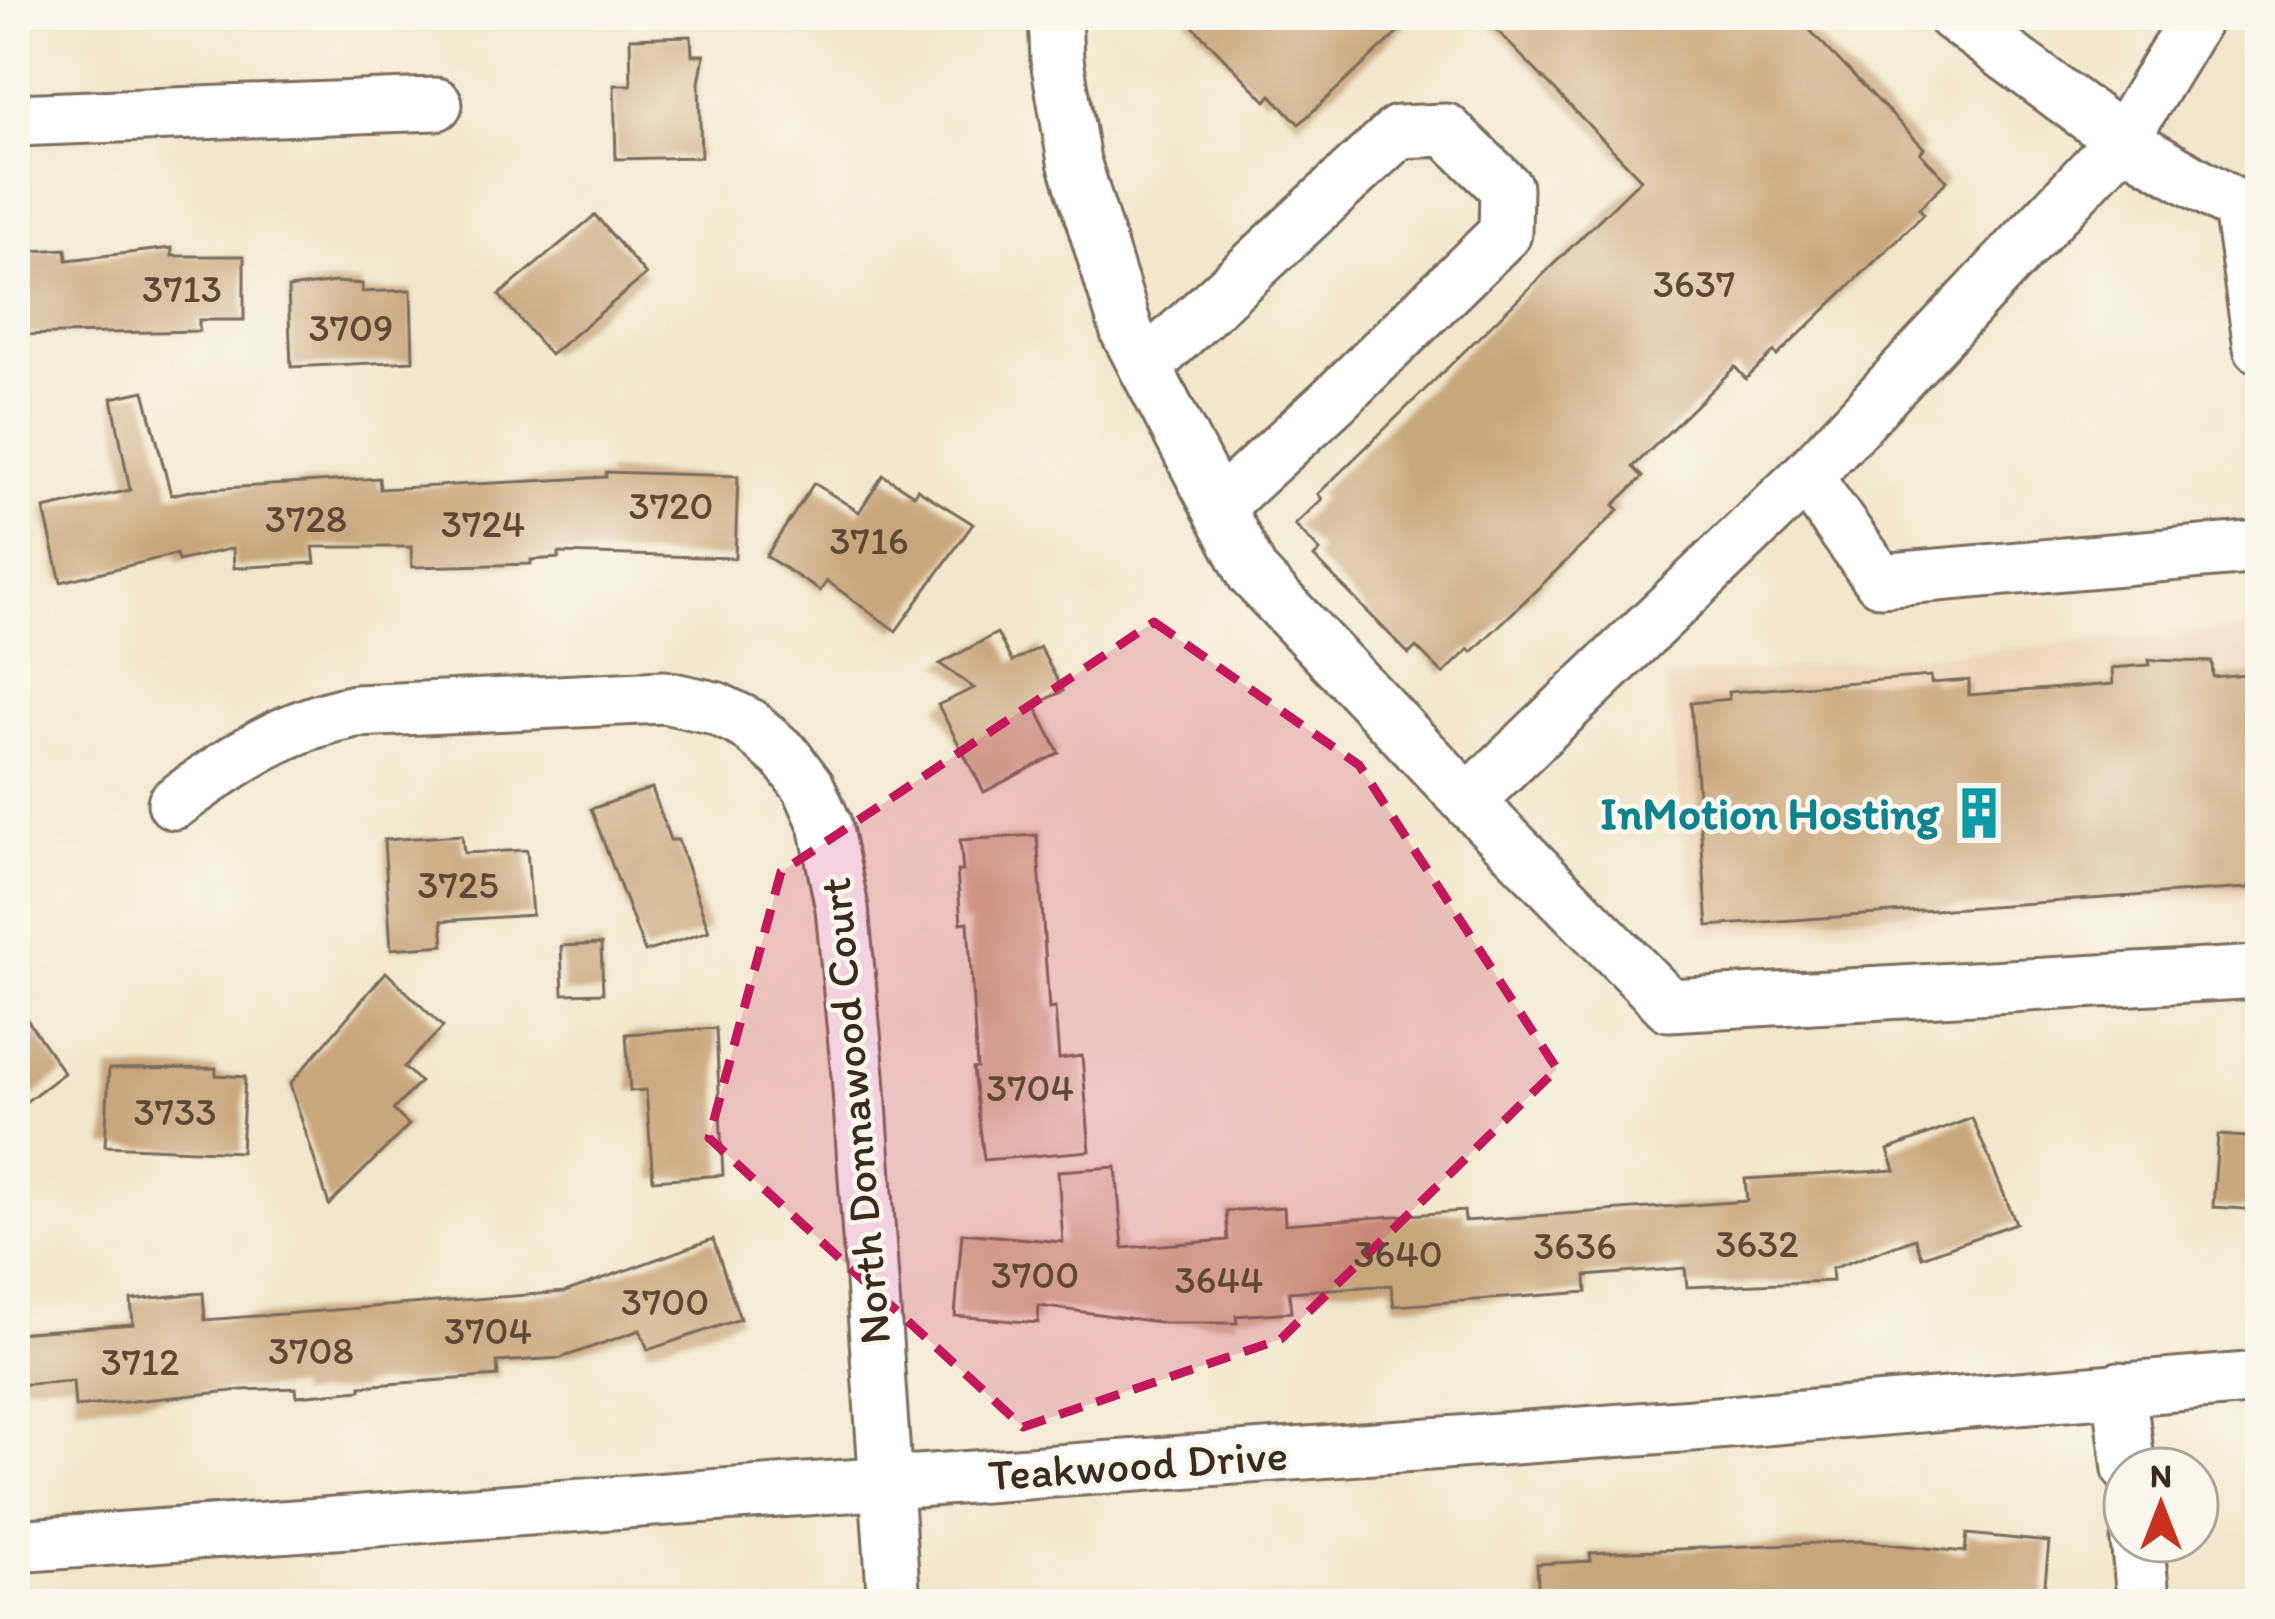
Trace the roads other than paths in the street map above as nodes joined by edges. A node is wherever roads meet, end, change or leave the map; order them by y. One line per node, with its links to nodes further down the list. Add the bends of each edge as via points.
1 (1055, 15): 8 (street, via 1073,161)
2 (1952, 15): 6 (street)
3 (2198, 15): 6 (street)
4 (436, 104): 5 (street)
5 (15, 120)
6 (2122, 140): 7 (street, via 2240,208); 9 (street)
7 (2260, 347)
8 (1145, 368): 10 (street); 10 (street, via 1398,132 1446,130 1505,188 1505,233)
9 (1806, 477): 11 (street, via 1880,580); 12 (street)
10 (1218, 507): 12 (street, via 1253,574)
11 (2260, 547)
12 (1468, 801): 14 (street, via 1670,1005)
13 (173, 802): 18 (street, North Donnawood Court, via 259,743 355,711 664,697 748,724 785,756 825,824 842,908)
14 (2260, 972)
15 (2260, 1378): 16 (street, Teakwood Drive)
16 (2120, 1388): 17 (street); 18 (street, Teakwood Drive)
17 (2126, 1445)
18 (886, 1484): 19 (street, Teakwood Drive); 21 (street, North Donnawood Court)
19 (15, 1546)
20 (2140, 1565): 22 (street)
21 (894, 1604)
22 (2144, 1604)

